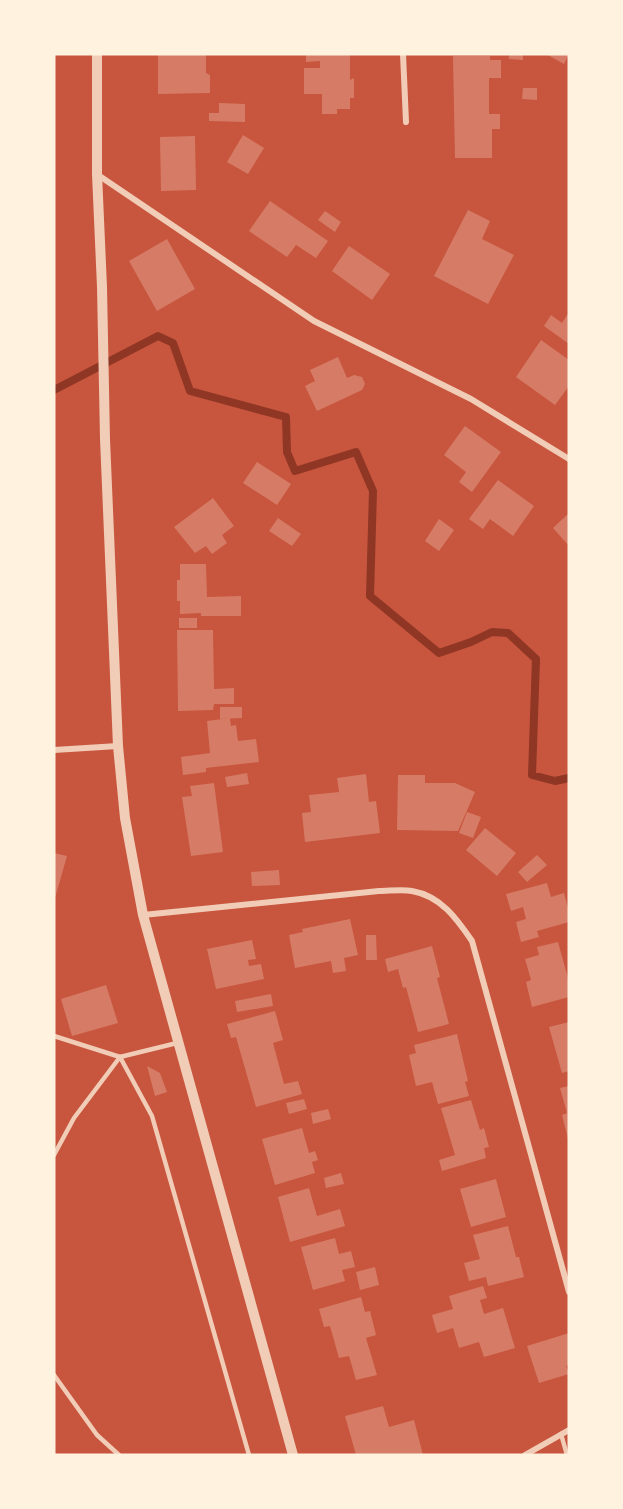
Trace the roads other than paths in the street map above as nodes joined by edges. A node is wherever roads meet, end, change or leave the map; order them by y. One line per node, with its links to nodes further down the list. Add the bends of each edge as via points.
1 (97, 54): 4 (street)
2 (404, 54): 3 (street)
3 (406, 122)
4 (97, 174): 5 (street, via 314,321 471,399); 6 (street)
5 (569, 459)
6 (118, 746): 7 (street); 8 (street, via 125,818)
7 (54, 750)
8 (143, 915): 10 (street); 13 (street, via 412,891 437,901 456,917 472,941)
9 (54, 1036): 11 (lane)
10 (180, 1043): 11 (lane); 19 (street)
11 (120, 1057): 12 (lane, via 74,1118); 18 (lane, via 152,1116)
12 (54, 1155)
13 (569, 1292)
14 (54, 1375): 17 (lane, via 97,1435)
15 (569, 1430): 16 (street)
16 (561, 1434): 20 (street); 21 (lane)
17 (119, 1455)
18 (249, 1455)
19 (293, 1455)
20 (525, 1455)
21 (567, 1455)

